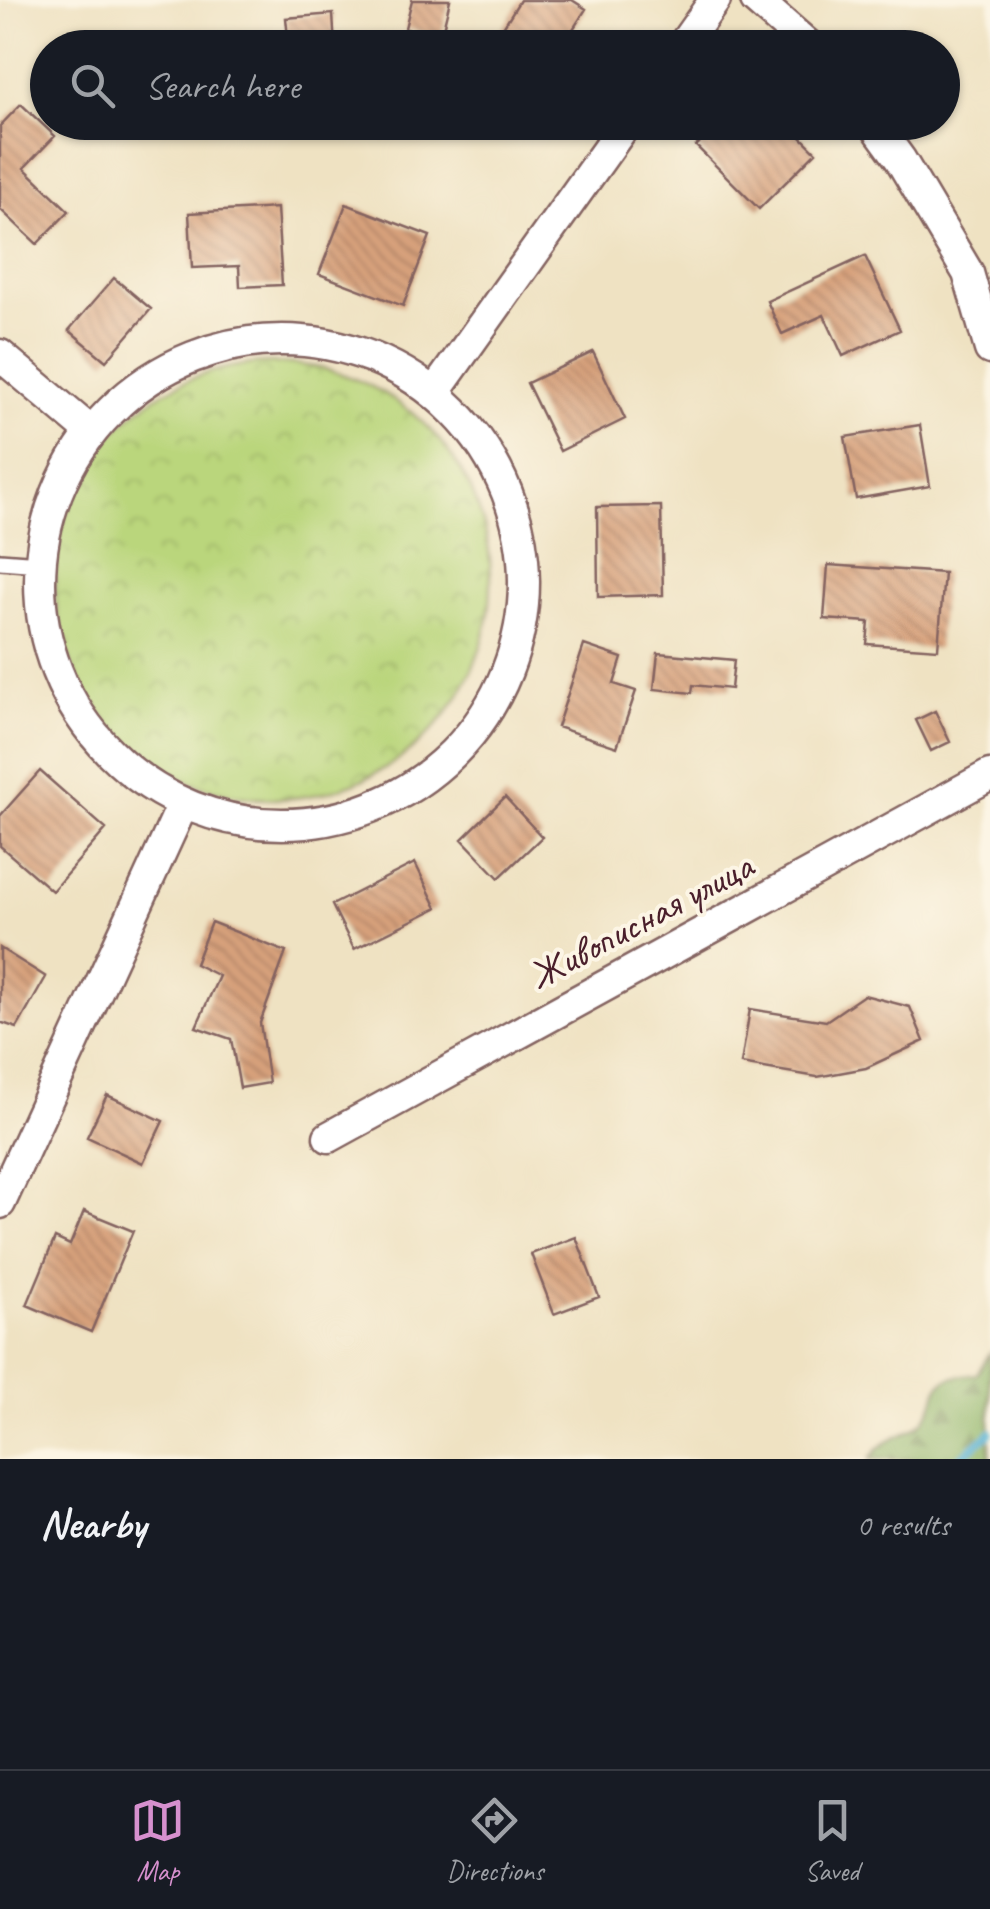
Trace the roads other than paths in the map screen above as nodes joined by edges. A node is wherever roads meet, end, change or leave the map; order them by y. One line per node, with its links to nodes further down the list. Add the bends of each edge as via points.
1 (715, 0): 3 (street)
2 (756, 0): 4 (street)
3 (694, 30)
4 (790, 30)
5 (615, 140): 10 (street)
6 (886, 140): 7 (street)
7 (979, 267): 8 (street)
8 (990, 349)
9 (0, 355): 11 (street)
10 (434, 393): 11 (street, via 350,349 255,341 164,370); 15 (street, via 495,465 518,524 522,619 490,708 425,778 339,818 276,824)
11 (91, 432): 13 (street, via 51,508)
12 (0, 561): 13 (lane)
13 (40, 564): 15 (street, via 42,623 74,706 132,773)
14 (990, 776): 16 (street, Живописная улица)
15 (183, 804): 17 (street)
16 (328, 1137)
17 (0, 1202)

